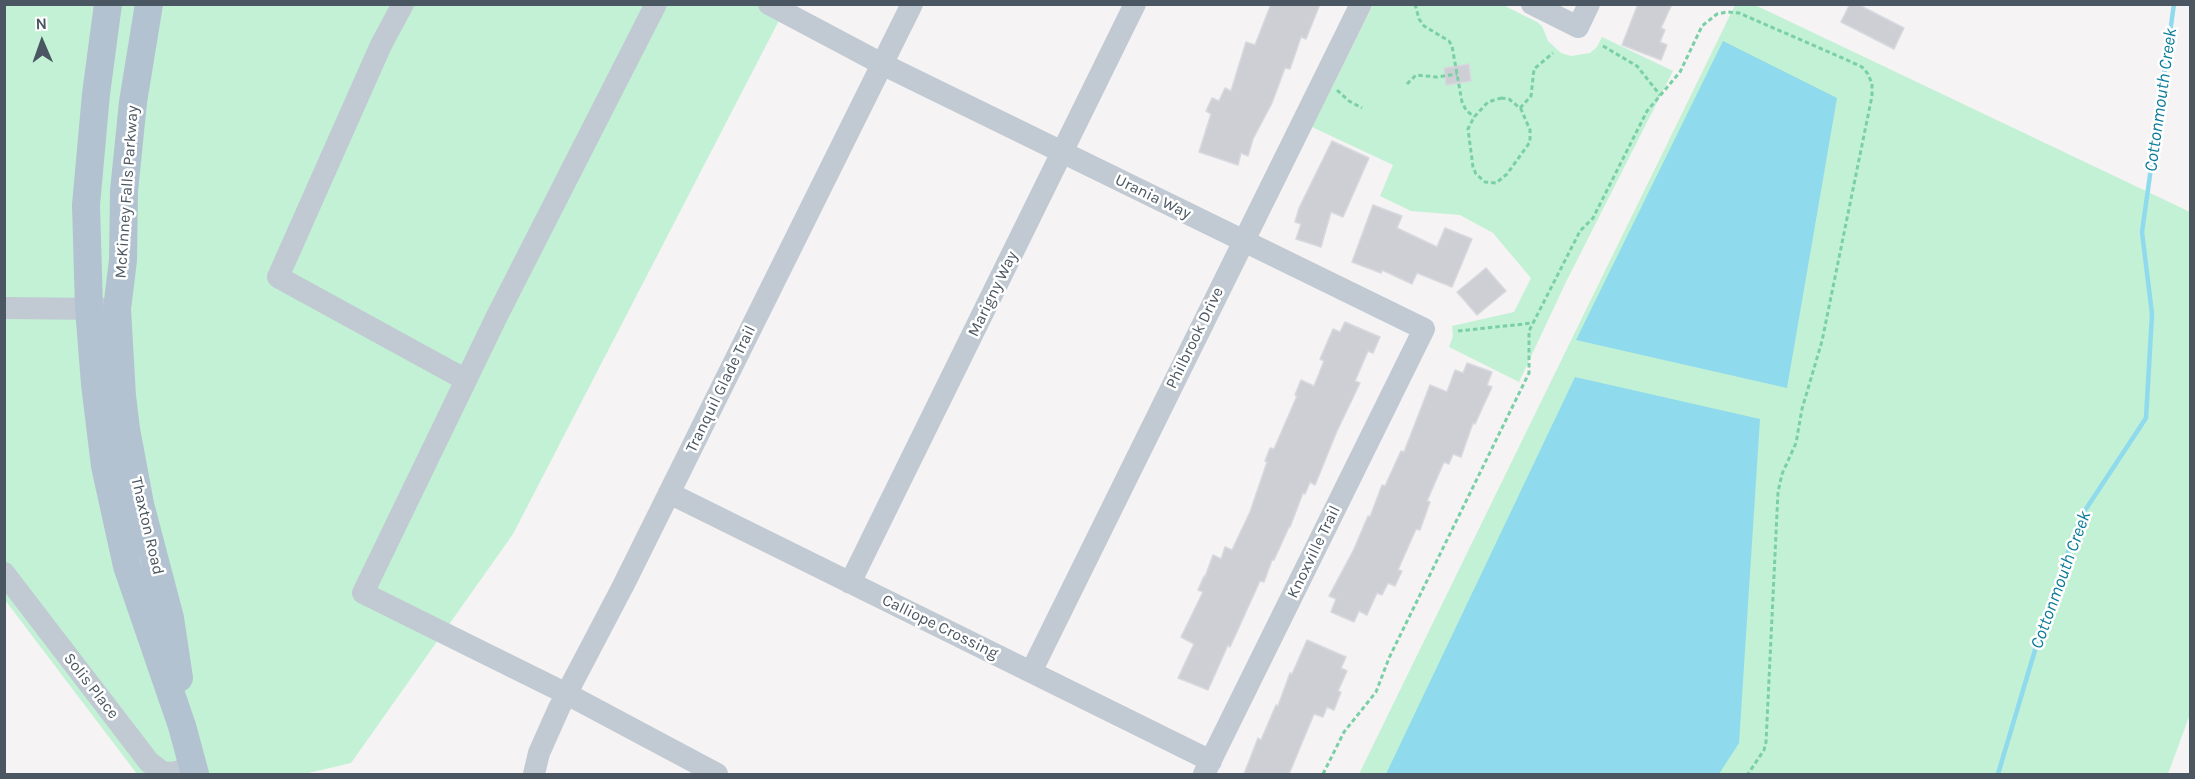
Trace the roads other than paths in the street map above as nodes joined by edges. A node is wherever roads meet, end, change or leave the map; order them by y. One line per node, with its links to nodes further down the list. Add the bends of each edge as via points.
1 (108, 4): 15 (main road, McKinney Falls Parkway, via 87,205)
2 (149, 4): 16 (main road, McKinney Falls Parkway, via 132,113)
3 (402, 4): 18 (street, via 278,277)
4 (657, 4): 18 (street)
5 (769, 4): 11 (street, Urania Way)
6 (912, 4): 11 (street, Tranquil Glade Trail)
7 (1136, 4): 12 (street, Marigny Way)
8 (1361, 4): 13 (street, Philbrook Drive)
9 (1532, 4): 10 (street, via 1578,27)
10 (1589, 4)
11 (882, 64): 12 (street, Urania Way); 19 (street, Tranquil Glade Trail)
12 (1062, 153): 13 (street, Urania Way); 21 (street, Marigny Way)
13 (1243, 241): 17 (street, Urania Way); 22 (street, Philbrook Drive)
14 (4, 308): 15 (street)
15 (89, 308): 16 (street); 25 (main road, Thaxton Road, via 105,466 127,566)
16 (117, 309): 25 (main road, Thaxton Road, via 126,429 140,504 170,618)
17 (1424, 329): 24 (street, Knoxville Trail)
18 (466, 380): 23 (street, via 363,593)
19 (669, 493): 21 (street, Calliope Crossing); 23 (street, Tranquil Glade Trail)
20 (4, 573): 25 (street, Solis Place, via 150,762 162,772)
21 (850, 583): 22 (street, Calliope Crossing)
22 (1031, 672): 24 (street, Calliope Crossing)
23 (567, 694): 26 (street, Tranquil Glade Trail, via 539,753); 27 (street)
24 (1207, 768)
25 (194, 771)
26 (534, 774)
27 (717, 774)

